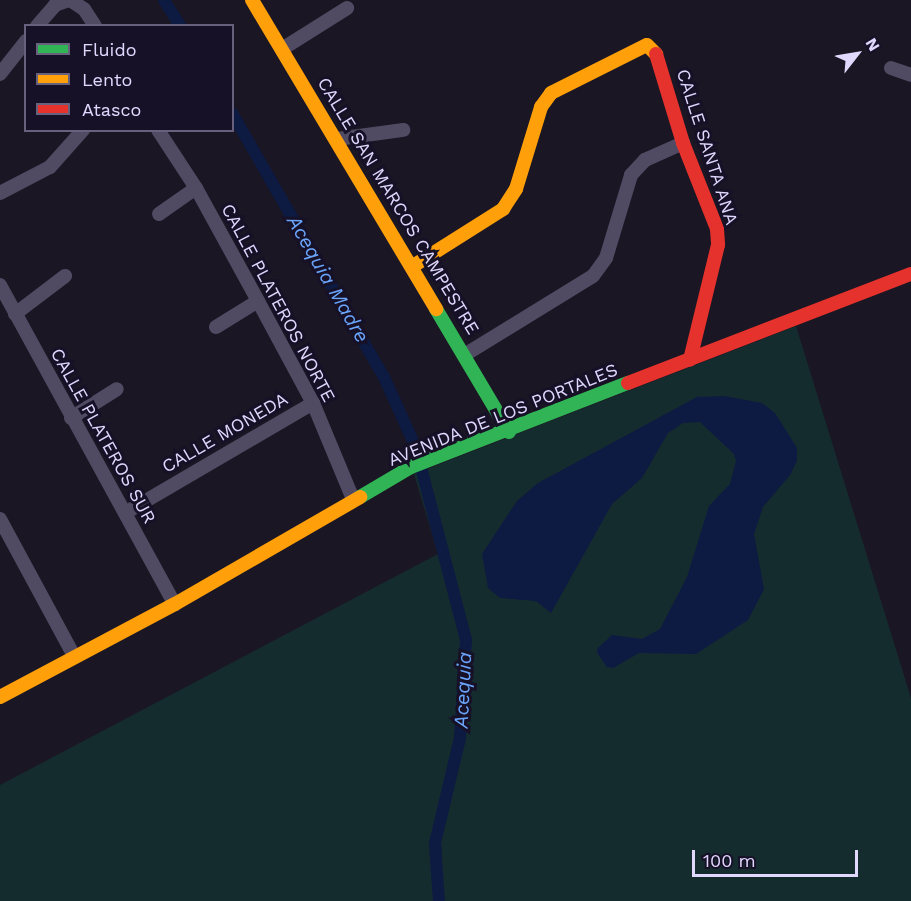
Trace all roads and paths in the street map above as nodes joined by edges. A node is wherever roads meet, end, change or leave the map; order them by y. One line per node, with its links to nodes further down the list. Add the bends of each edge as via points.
1 (69, 0): 4 (street, via 55,5); 5 (street, via 84,9)
2 (252, 0): 7 (street, CALLE SAN MARCOS CAMPESTRE)
3 (347, 8): 7 (street)
4 (39, 24)
5 (94, 24)
6 (24, 44): 9 (street)
7 (282, 49): 14 (street, CALLE SAN MARCOS CAMPESTRE)
8 (891, 68): 10 (street)
9 (0, 74)
10 (911, 75)
11 (404, 130): 14 (street)
12 (81, 132): 17 (street, via 50,167)
13 (159, 132): 16 (street, CALLE PLATEROS NORTE)
14 (337, 139): 19 (street, CALLE SAN MARCOS CAMPESTRE)
15 (683, 143): 19 (street, CALLE SANTA ANA, via 655,50 642,45 551,93 541,107 510,200 495,215); 26 (street, via 645,160 631,175 606,258 593,276); 27 (street, CALLE SANTA ANA, via 717,229 718,244)
16 (196, 188): 18 (street); 23 (street, CALLE PLATEROS NORTE)
17 (0, 193)
18 (159, 214)
19 (413, 266): 26 (street, CALLE SAN MARCOS CAMPESTRE)
20 (911, 274): 27 (street, AVENIDA DE LOS PORTALES)
21 (64, 276): 24 (street)
22 (0, 285): 24 (street, CALLE PLATEROS SUR)
23 (258, 300): 25 (street); 29 (street, CALLE PLATEROS NORTE)
24 (15, 314): 30 (street, CALLE PLATEROS SUR)
25 (216, 327)
26 (466, 354): 31 (street, CALLE SAN MARCOS CAMPESTRE)
27 (690, 360): 31 (street, AVENIDA DE LOS PORTALES)
28 (117, 389): 30 (street)
29 (313, 403): 32 (street, CALLE PLATEROS NORTE); 33 (street, CALLE MONEDA)
30 (71, 418): 33 (street, CALLE PLATEROS SUR)
31 (509, 432): 32 (street, AVENIDA DE LOS PORTALES, via 411,467)
32 (353, 499): 35 (street, AVENIDA DE LOS PORTALES)
33 (125, 513): 35 (street, CALLE PLATEROS SUR)
34 (0, 519): 36 (street)
35 (175, 604): 36 (street, AVENIDA DE LOS PORTALES)
36 (74, 656): 37 (street, AVENIDA DE LOS PORTALES)
37 (0, 697)

